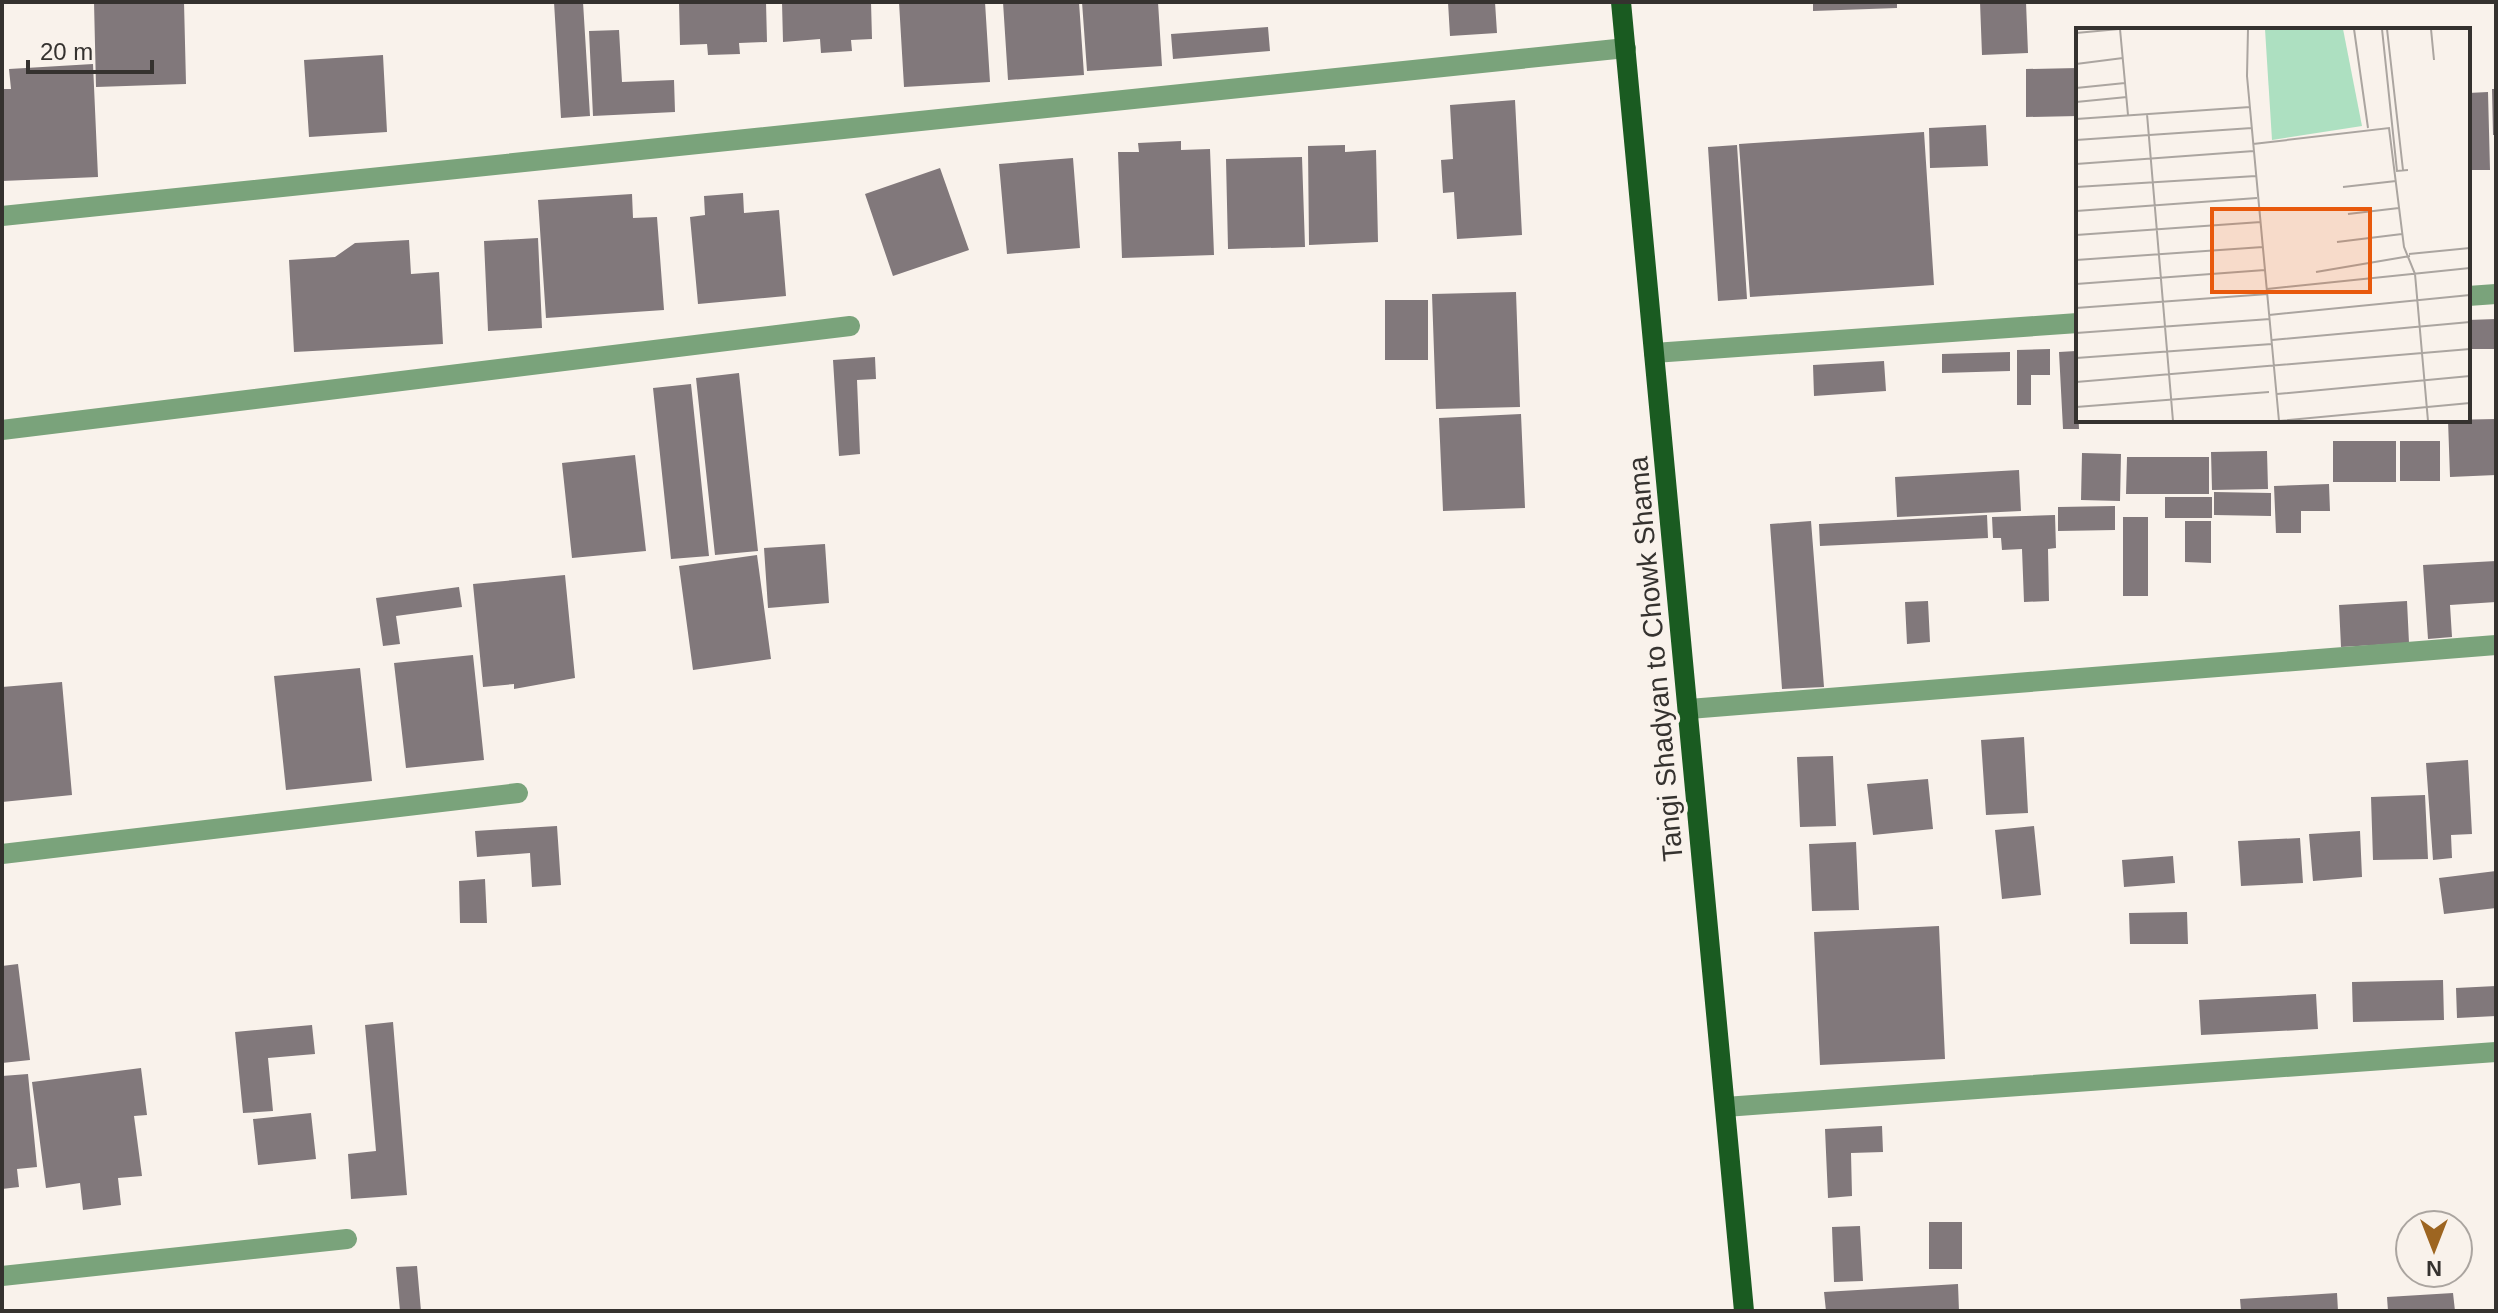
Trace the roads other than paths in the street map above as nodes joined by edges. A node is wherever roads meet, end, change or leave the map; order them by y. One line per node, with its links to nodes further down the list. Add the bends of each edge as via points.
1 (1621, 2): 2 (main road, Tangi Shadyan to Chowk Shama)
2 (1626, 48): 3 (street); 8 (main road, Tangi Shadyan to Chowk Shama)
3 (2, 216)
4 (2496, 294): 5 (street)
5 (2470, 296)
6 (2076, 323): 8 (street)
7 (850, 326): 9 (street)
8 (1654, 353): 11 (main road, Tangi Shadyan to Chowk Shama)
9 (2, 430)
10 (2496, 645): 11 (street)
11 (1689, 709): 15 (main road, Tangi Shadyan to Chowk Shama)
12 (518, 793): 13 (street)
13 (2, 854)
14 (2496, 1052): 15 (street)
15 (1725, 1107): 18 (main road, Tangi Shadyan to Chowk Shama)
16 (347, 1239): 17 (street)
17 (2, 1276)
18 (1744, 1311)

